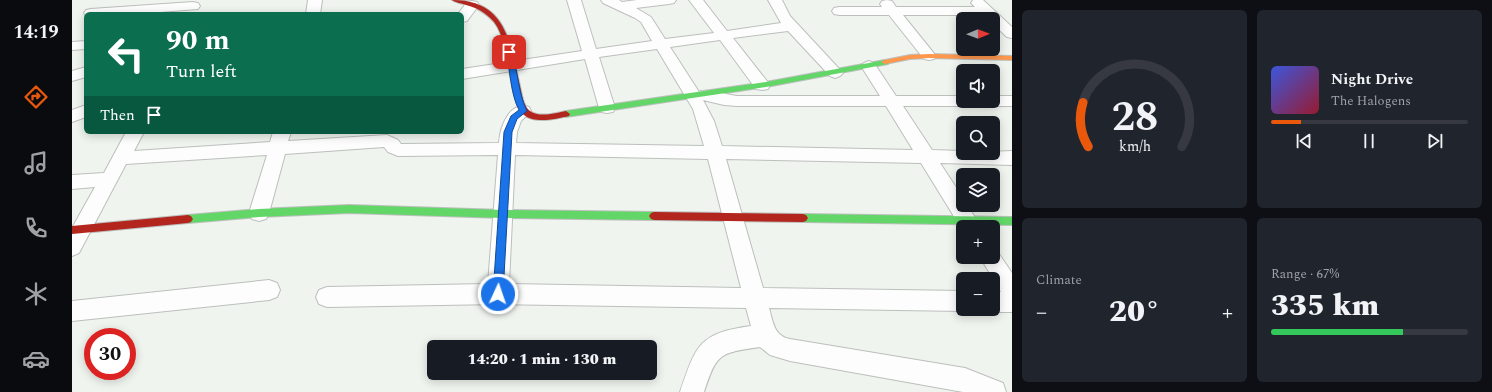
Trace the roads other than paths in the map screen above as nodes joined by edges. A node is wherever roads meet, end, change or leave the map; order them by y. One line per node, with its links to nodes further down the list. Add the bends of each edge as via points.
1 (315, 0): 16 (street)
2 (455, 0): 10 (street)
3 (574, 0): 24 (street)
4 (669, 0): 9 (street)
5 (696, 0): 20 (street)
6 (775, 0): 18 (street, via 784,18)
7 (884, 0): 13 (street)
8 (974, 0): 14 (street)
9 (614, 3): 21 (street, via 646,20)
10 (472, 5): 17 (street); 27 (street, via 493,16 501,26)
11 (193, 7): 15 (street)
12 (840, 11): 13 (street)
13 (892, 11): 14 (street); 25 (street)
14 (987, 11): 19 (street)
15 (108, 12)
16 (312, 12)
17 (464, 15)
18 (792, 26): 20 (street); 30 (street)
19 (1012, 34)
20 (724, 35): 21 (street); 33 (street)
21 (660, 44): 24 (street); 34 (street)
22 (84, 45): 23 (street)
23 (72, 46)
24 (589, 54): 27 (street); 37 (street)
25 (929, 56): 26 (street); 28 (street, via 910,57)
26 (1012, 58)
27 (513, 65): 31 (street); 38 (street)
28 (869, 66): 30 (street); 35 (street)
29 (84, 73): 32 (street)
30 (835, 73): 33 (street)
31 (464, 74)
32 (72, 76)
33 (762, 85): 34 (street)
34 (699, 96): 35 (street, via 737,101); 37 (street); 44 (street)
35 (892, 101): 36 (street); 45 (street)
36 (1012, 101)
37 (607, 108): 38 (street, via 545,117)
38 (523, 111): 43 (street, via 510,124)
39 (84, 112): 40 (street)
40 (72, 116)
41 (134, 134): 46 (street)
42 (280, 140): 43 (street, via 387,141 398,150); 46 (street); 50 (street)
43 (507, 149): 44 (street); 51 (street)
44 (715, 153): 45 (street); 52 (street)
45 (927, 157): 47 (street); 53 (street)
46 (121, 158): 48 (street)
47 (1012, 158)
48 (110, 179): 49 (street); 57 (street)
49 (72, 182)
50 (259, 213): 51 (street, via 349,209); 57 (street)
51 (503, 214): 52 (street); 62 (street)
52 (733, 217): 56 (street); 64 (street)
53 (966, 220)
54 (1012, 222): 55 (street)
55 (1000, 223)
56 (956, 224)
57 (77, 230): 58 (street)
58 (72, 247)
59 (995, 264): 61 (street)
60 (269, 290): 68 (street)
61 (1012, 291)
62 (498, 294): 63 (street); 64 (street)
63 (327, 297)
64 (755, 299): 65 (street); 69 (street)
65 (956, 301)
66 (1000, 302): 67 (street)
67 (1012, 302)
68 (72, 311)
69 (765, 334): 70 (street, via 728,342 711,350 702,363); 71 (street, via 771,343 779,348 965,380)
70 (692, 392)
71 (994, 392)

